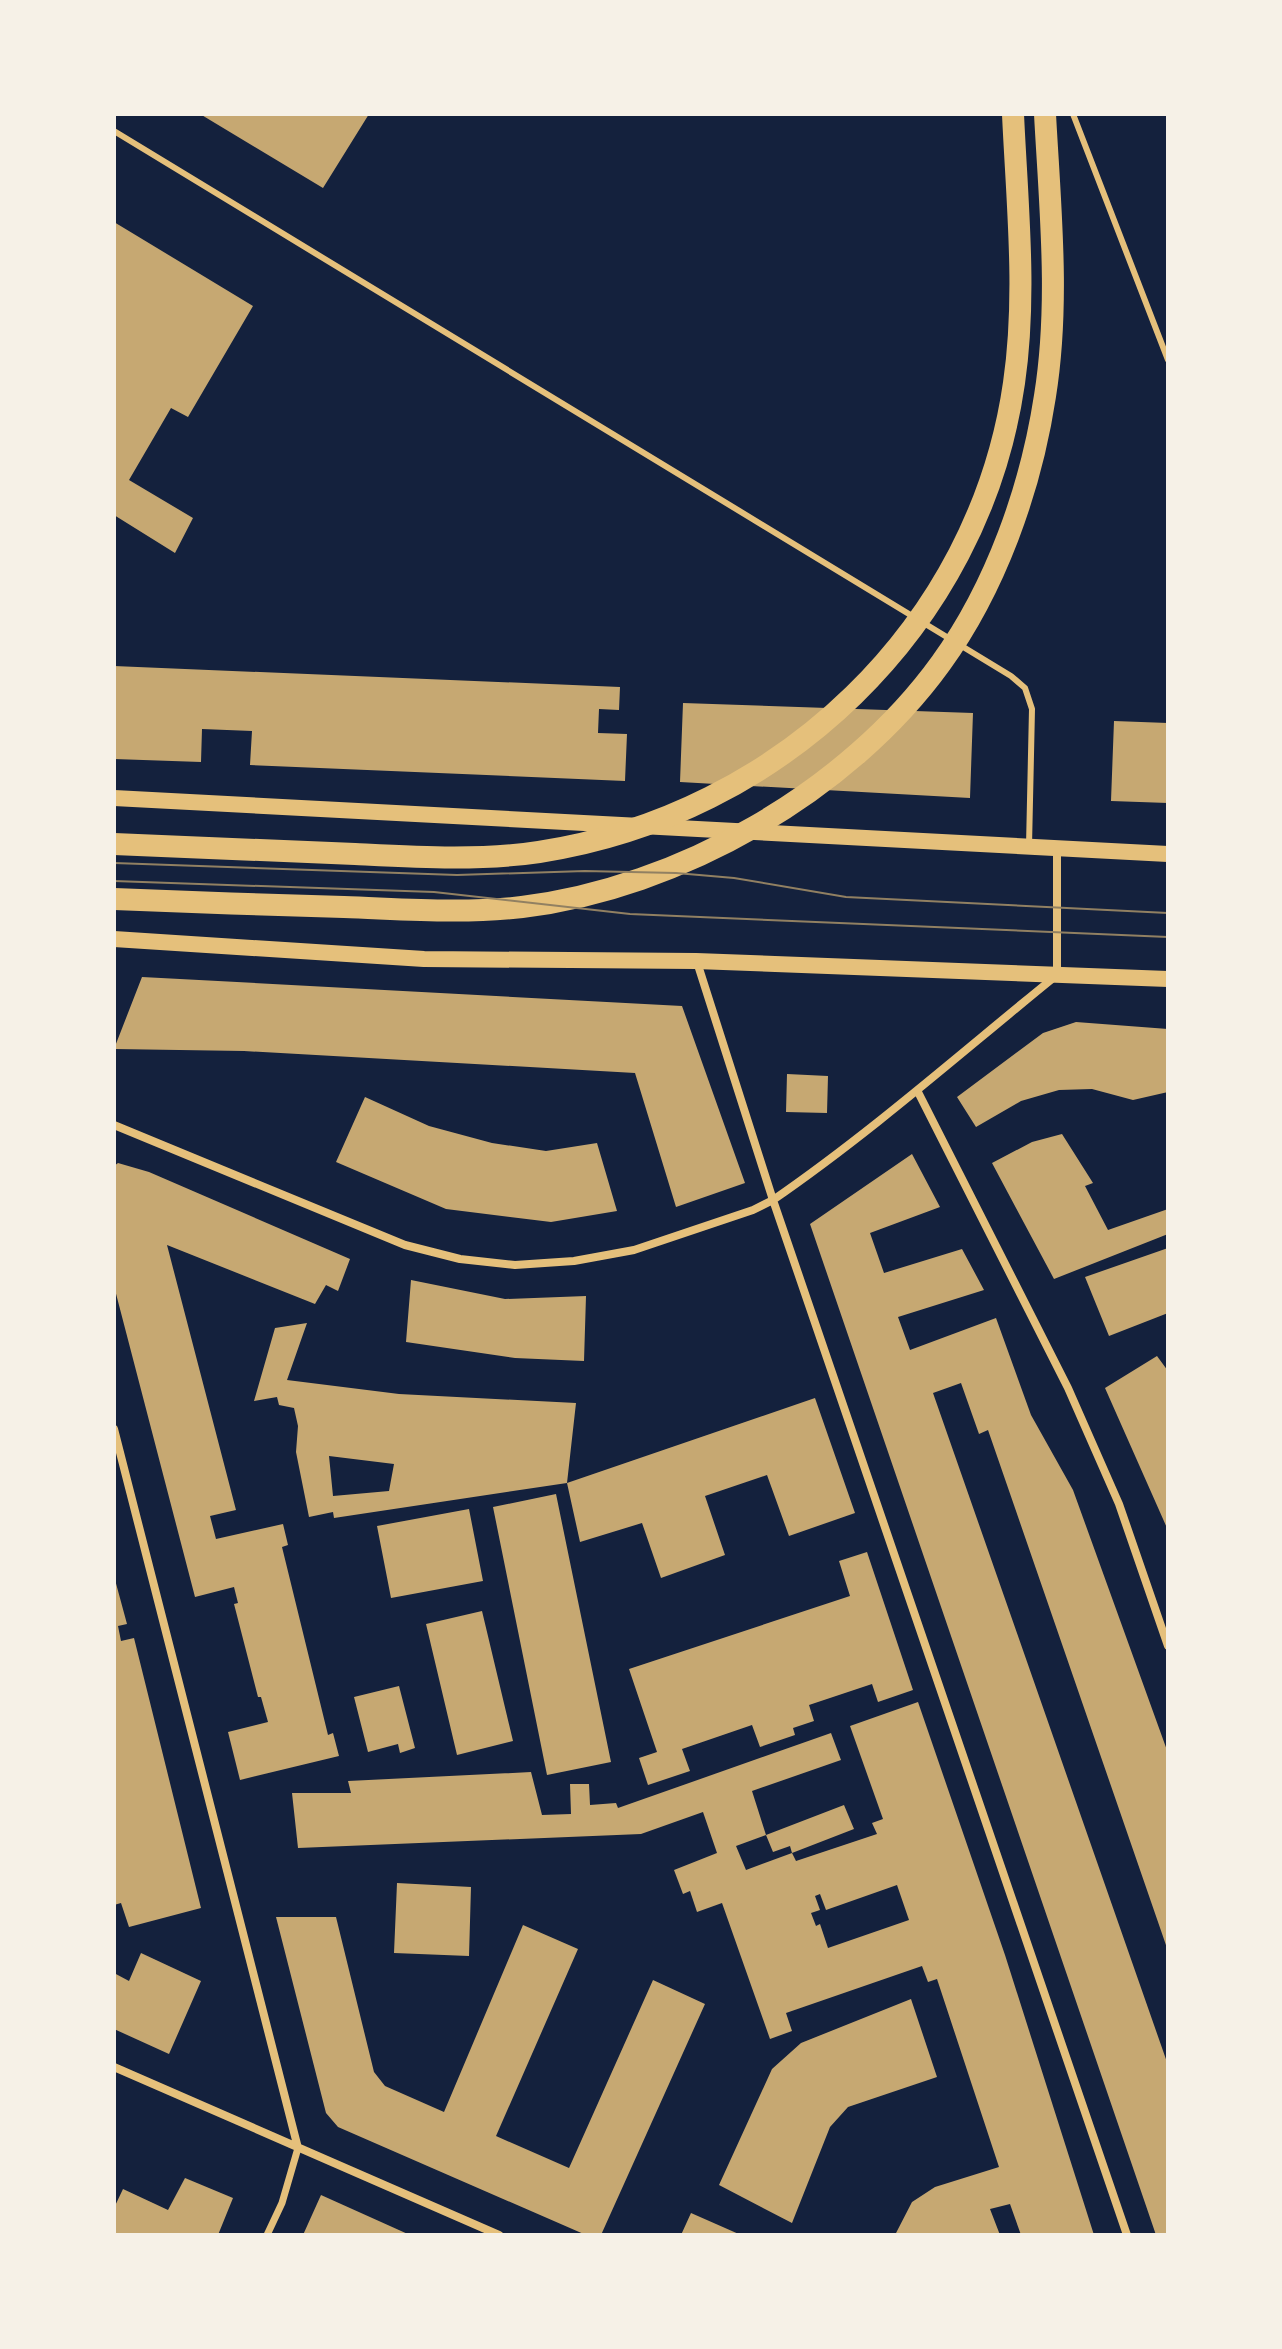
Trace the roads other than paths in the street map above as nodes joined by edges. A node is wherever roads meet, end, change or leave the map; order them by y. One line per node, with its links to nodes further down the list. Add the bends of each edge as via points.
1 (1013, 114): 7 (highway, via 1017,353 1009,411 988,482 966,541 927,611 879,672 822,726 731,787 681,810 614,835 537,852 417,857)
2 (1045, 114): 11 (highway, via 1052,334 1030,469 984,590 958,638 920,690 845,762 771,817 686,863 546,904 438,911)
3 (1073, 114): 5 (lane)
4 (114, 131): 8 (lane, via 1011,676 1025,688 1032,709)
5 (1168, 360)
6 (114, 798): 8 (main road)
7 (114, 844)
8 (1029, 846): 9 (main road)
9 (1057, 848): 10 (main road); 14 (street)
10 (1168, 854)
11 (114, 899)
12 (116, 943): 13 (main road, via 424,959)
13 (696, 961): 14 (main road); 18 (street)
14 (1057, 975): 15 (main road); 16 (street)
15 (1168, 979)
16 (918, 1092): 18 (street); 20 (street, via 1062,1374 1119,1504)
17 (114, 1125): 18 (street, via 405,1245 460,1259 515,1265 634,1250)
18 (773, 1200): 25 (street)
19 (114, 1429): 22 (street)
20 (1168, 1646)
21 (114, 2067): 22 (street)
22 (298, 2148): 23 (street); 24 (street)
23 (267, 2235)
24 (499, 2235)
25 (1127, 2235)

